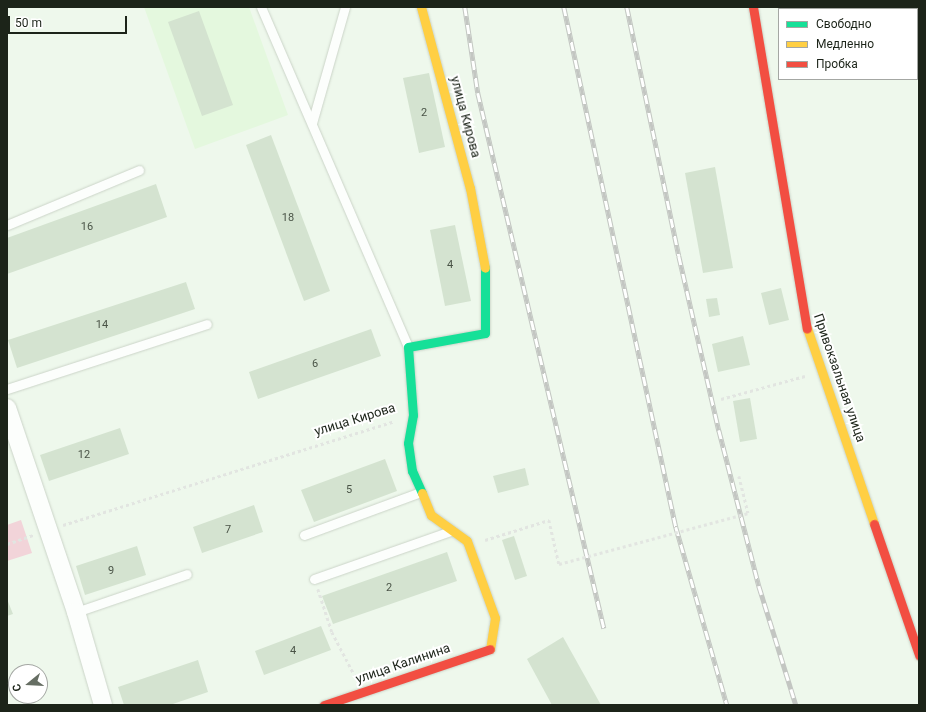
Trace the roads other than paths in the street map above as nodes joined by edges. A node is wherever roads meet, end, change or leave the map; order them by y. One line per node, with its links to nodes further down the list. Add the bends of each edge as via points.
1 (262, 7): 5 (lane)
2 (345, 7): 5 (lane)
3 (421, 7): 9 (street, улица Кирова, via 470,188 485,266 485,333)
4 (753, 7): 19 (street, Привокзальная улица, via 805,322)
5 (312, 123): 9 (lane)
6 (139, 170): 7 (lane)
7 (7, 225)
8 (207, 324): 10 (lane)
9 (408, 347): 13 (street, улица Кирова, via 412,415 408,443 412,471)
10 (7, 389)
11 (7, 408): 12 (street)
12 (12, 443): 18 (street)
13 (421, 492): 14 (street, via 431,515); 15 (lane)
14 (452, 530): 17 (lane); 20 (street, улица Калинина, via 469,546 495,618 490,649)
15 (304, 535)
16 (187, 574): 18 (lane)
17 (314, 579)
18 (76, 612): 21 (street)
19 (919, 655)
20 (363, 692): 22 (street, улица Калинина); 23 (lane)
21 (103, 705)
22 (324, 705)
23 (366, 705)

